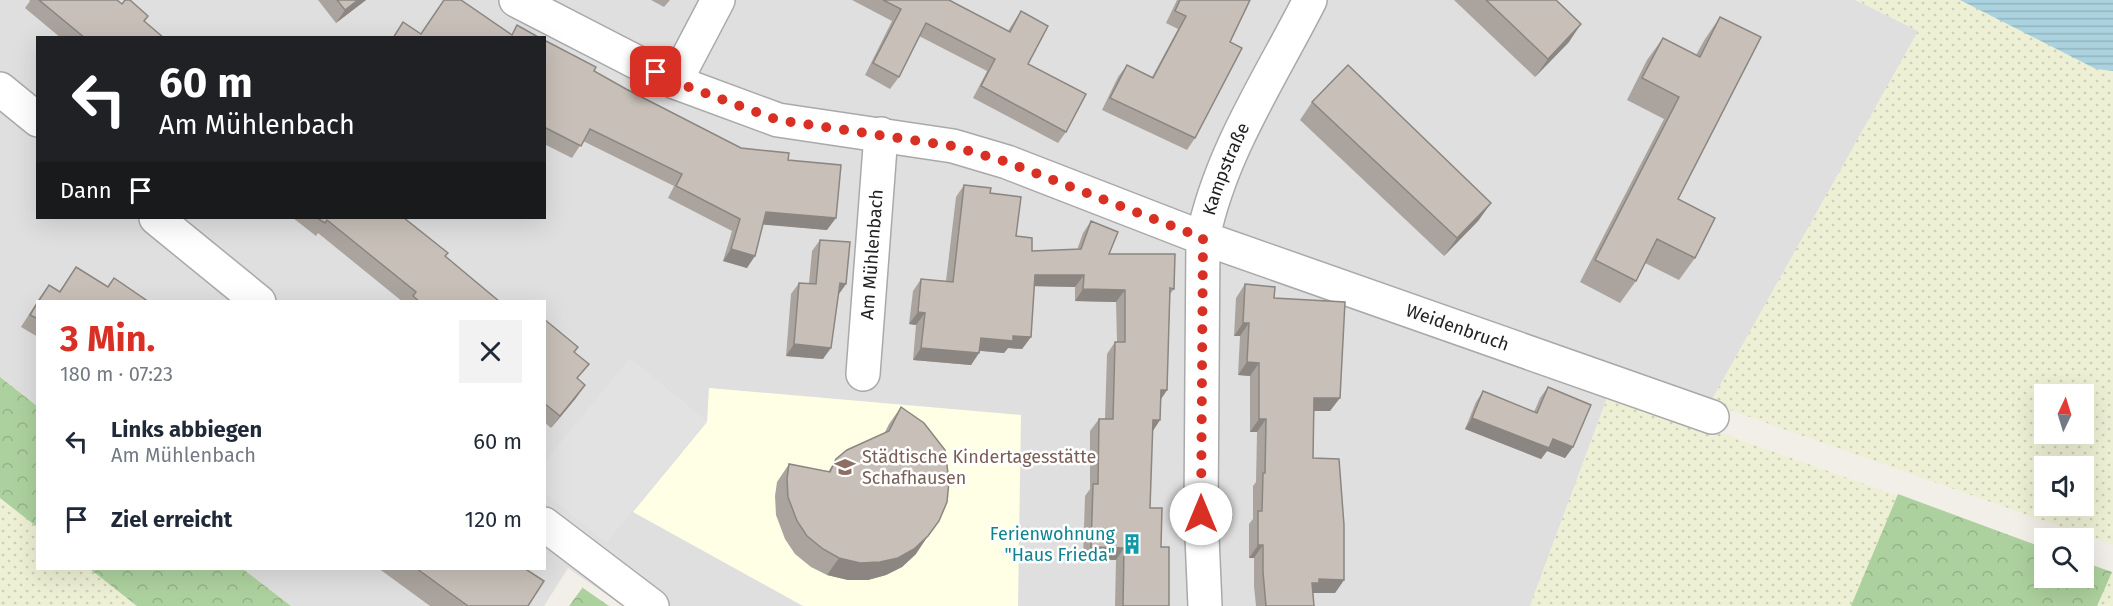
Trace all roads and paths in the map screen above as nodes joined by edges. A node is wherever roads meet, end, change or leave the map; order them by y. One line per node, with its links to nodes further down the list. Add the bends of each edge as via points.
1 (516, 0): 4 (street)
2 (718, 0): 4 (street)
3 (1310, 0): 9 (street, Kampstraße, via 1224,168 1210,202)
4 (675, 82): 7 (street, via 778,120)
5 (0, 89): 6 (street)
6 (36, 118)
7 (881, 134): 9 (street, via 952,146 1007,162); 11 (street, Am Mühlenbach)
8 (157, 219): 10 (street)
9 (1203, 238): 12 (street, Weidenbruch); 15 (street, Kampstraße, via 1201,514)
10 (257, 300)
11 (863, 374)
12 (1712, 417)
13 (546, 526): 14 (street)
14 (652, 606)
15 (1205, 606)

